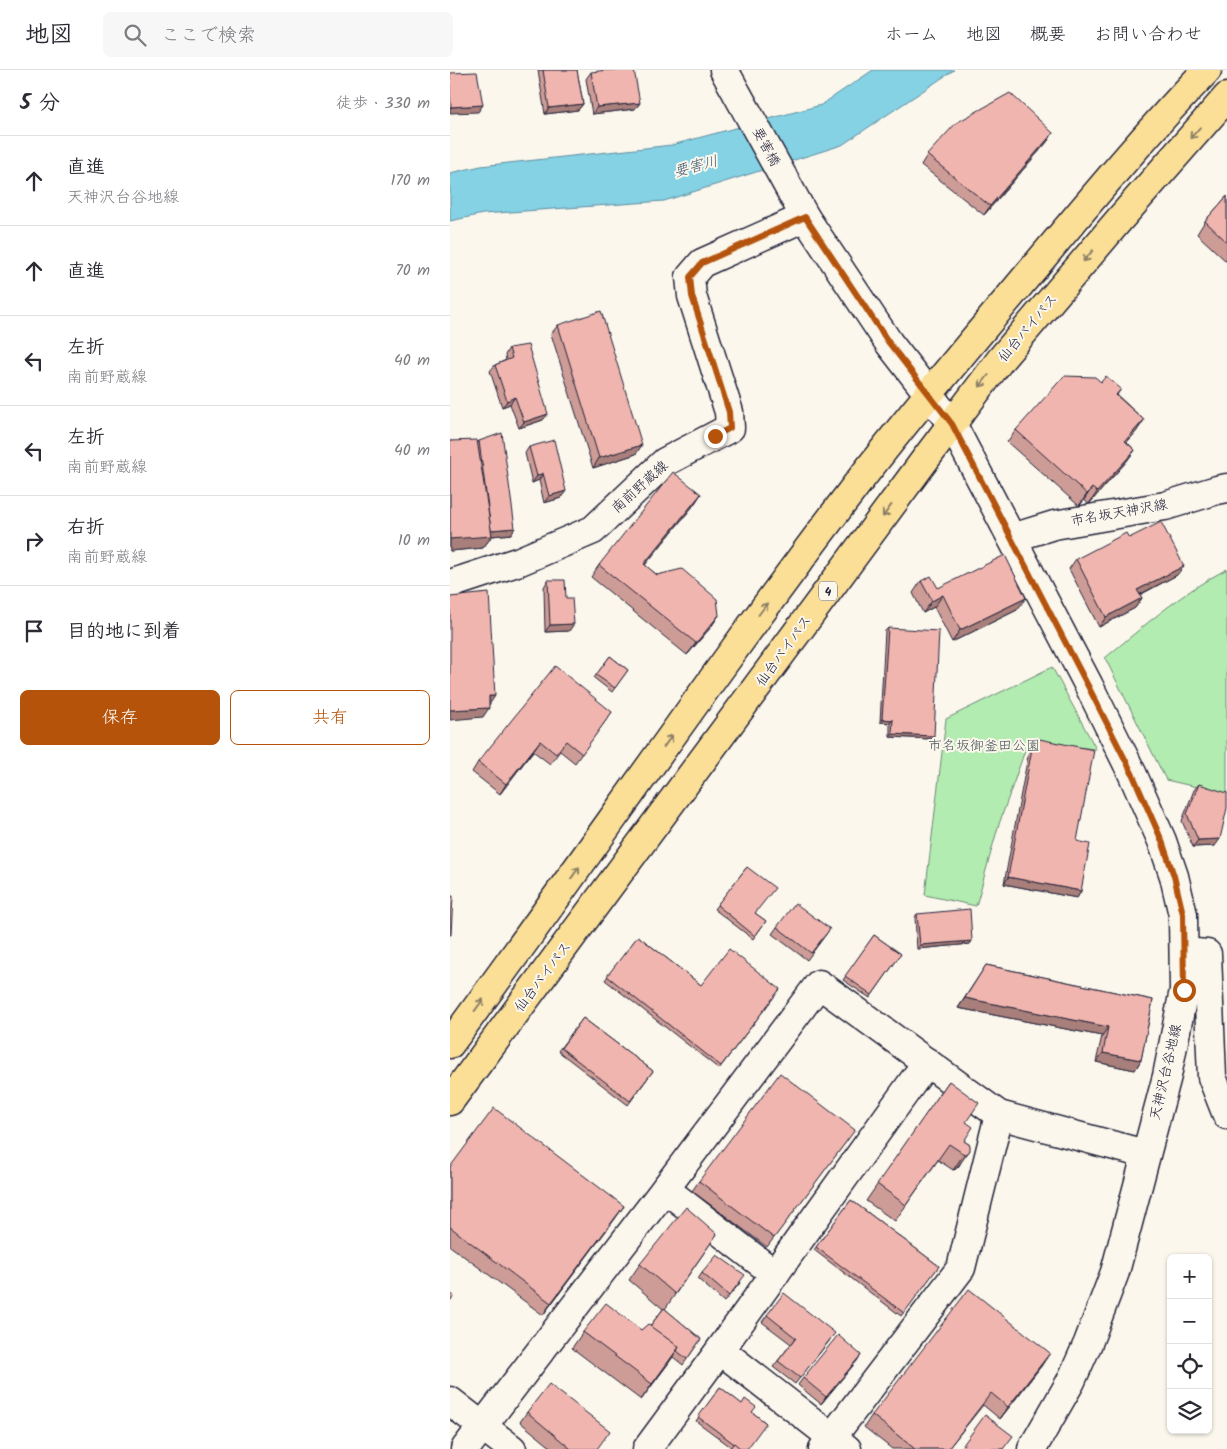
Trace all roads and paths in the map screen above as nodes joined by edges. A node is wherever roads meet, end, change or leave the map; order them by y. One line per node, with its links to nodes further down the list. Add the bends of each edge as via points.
1 (724, 70): 4 (street, 要害橋)
2 (1207, 70): 5 (highway, via 1074,220)
3 (1227, 97): 6 (highway, 仙台バイパス / 4, one-way to 6, via 1007,352)
4 (800, 209): 5 (street, 要害橋, via 889,343); 9 (street, 南前野蔵線, via 702,263 690,277 692,296 729,412 730,428 665,462 593,530 520,561)
5 (928, 395): 6 (street, 天神沢台谷地線); 11 (highway, one-way to 5, via 761,612)
6 (952, 424): 8 (street, 天神沢台谷地線); 13 (highway, 仙台バイパス / 4, one-way to 13)
7 (1227, 488): 8 (street, 市名坂天神沢線, via 1165,506 1054,525)
8 (1012, 538): 10 (street, 天神沢台谷地線, via 1093,694 1162,841 1183,914)
9 (450, 584)
10 (1184, 952): 15 (street, via 1207,954 1212,1077); 16 (street, 天神沢台谷地線, via 1184,990 1167,1076)
11 (450, 1044)
12 (927, 1062): 14 (street); 17 (street, via 819,984); 18 (street)
13 (450, 1101)
14 (999, 1115): 16 (street); 22 (street, via 961,1268)
15 (1227, 1115)
16 (1145, 1154): 26 (street, 天神沢台谷地線, via 1115,1272 1088,1343 1071,1381)
17 (664, 1189): 18 (street); 21 (street)
18 (775, 1274): 19 (street)
19 (720, 1350): 22 (street); 25 (street)
20 (450, 1401): 21 (street)
21 (483, 1427): 23 (street); 24 (street)
22 (834, 1445)
23 (466, 1449)
24 (512, 1449)
25 (647, 1449)
26 (1032, 1449)

